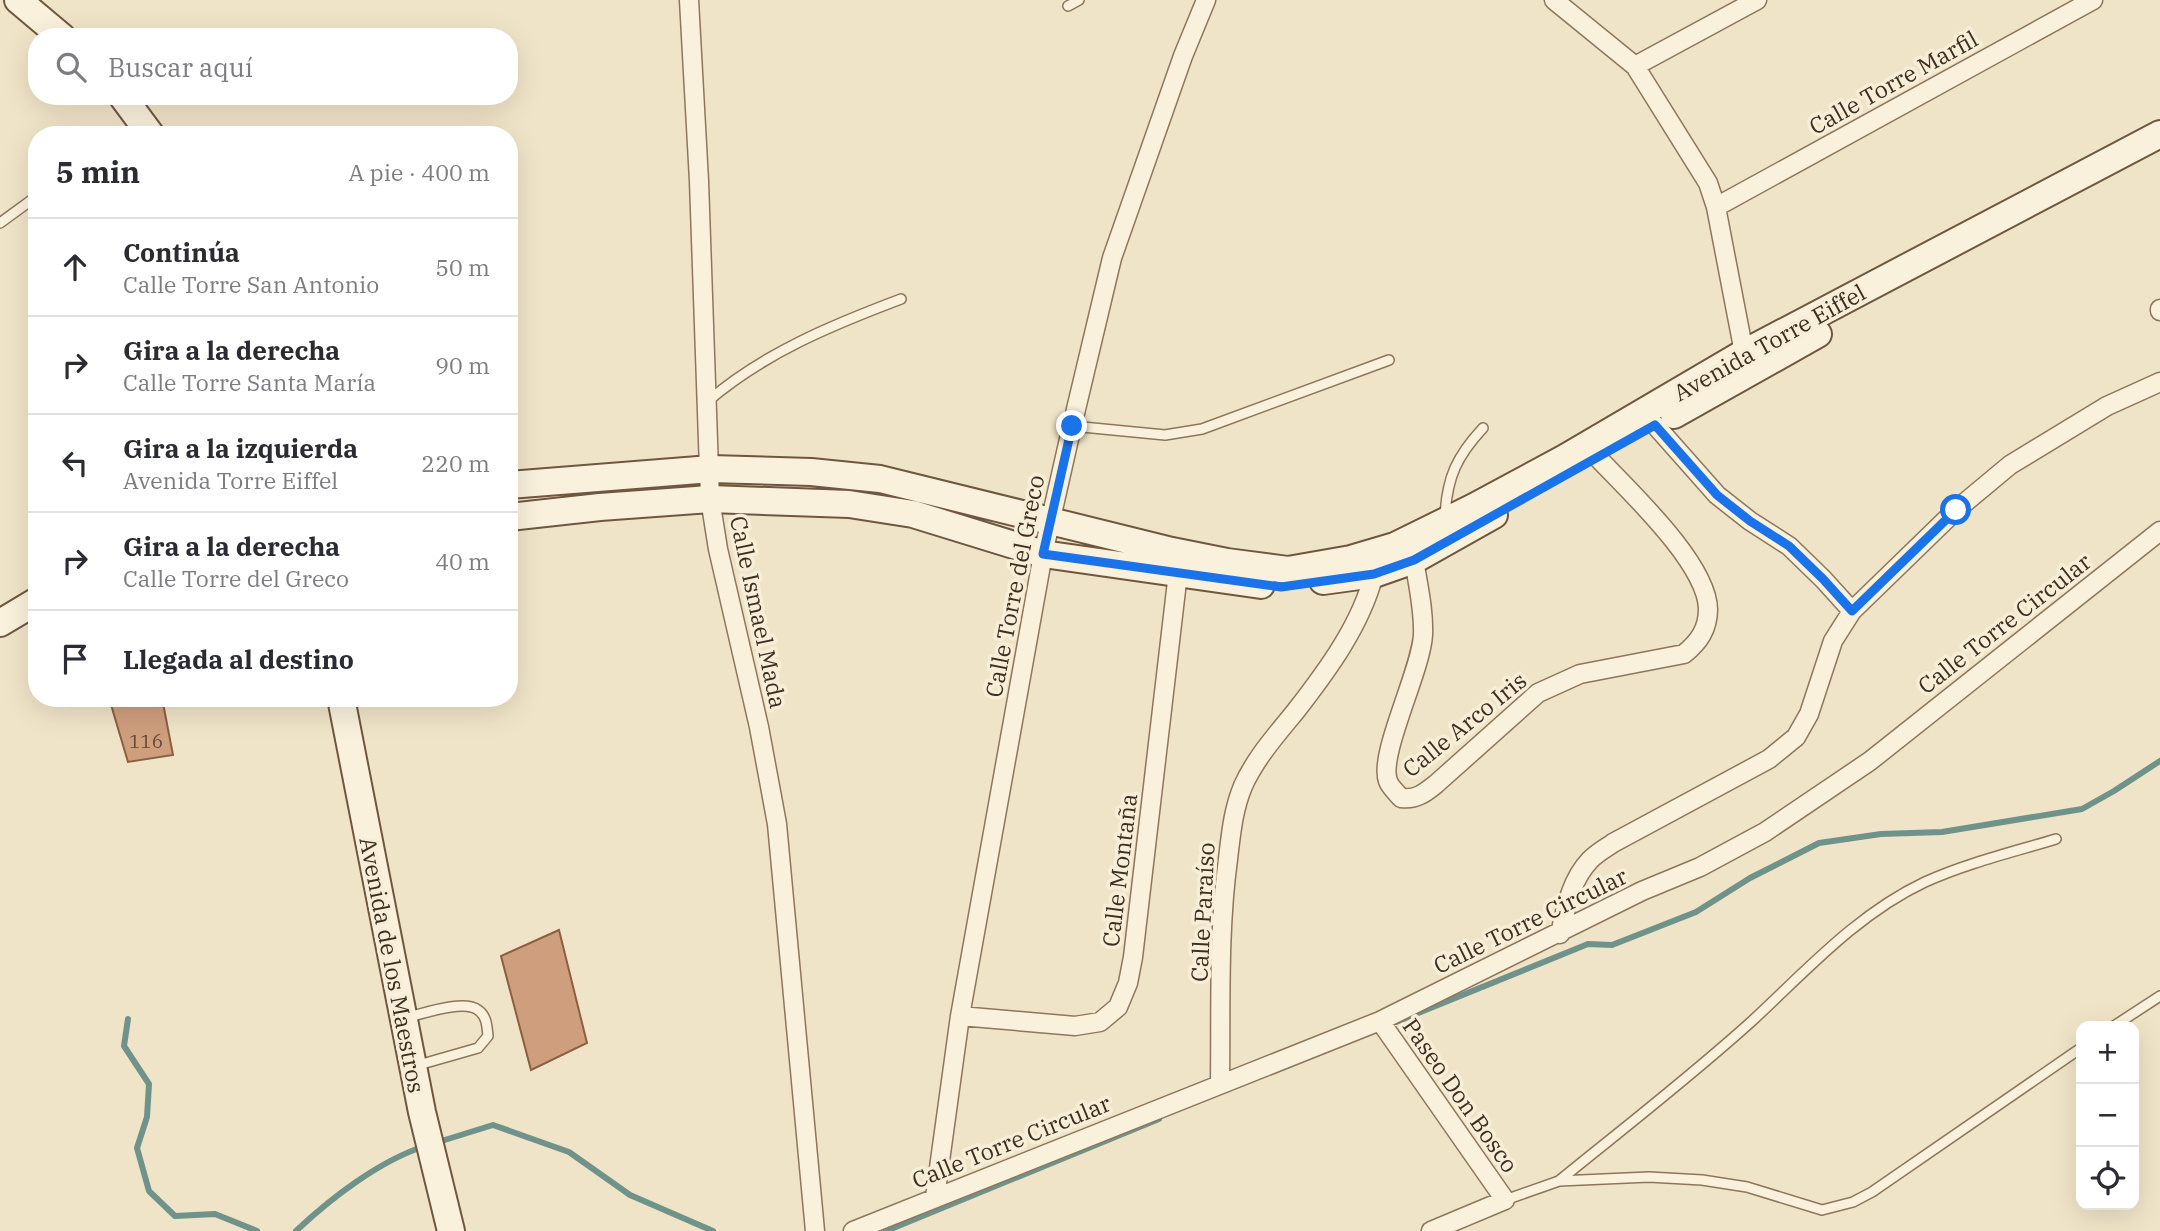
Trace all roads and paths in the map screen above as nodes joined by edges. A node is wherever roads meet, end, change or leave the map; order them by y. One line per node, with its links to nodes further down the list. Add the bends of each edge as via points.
1 (18, 0): 9 (street)
2 (689, 0): 22 (street, Calle Ismael Mada)
3 (1079, 0): 8 (lane)
4 (1206, 0): 24 (street, Calle Torre del Greco, via 1112,258)
5 (1554, 0): 10 (street)
6 (1757, 0): 10 (street)
7 (2094, 0): 16 (street, Calle Torre Marfil)
8 (1068, 6)
9 (51, 28)
10 (1635, 66): 16 (street, via 1708,183)
11 (128, 105): 12 (street)
12 (141, 126)
13 (2160, 134): 20 (street, Avenida Torre Eiffel)
14 (2160, 152): 20 (street, Avenida Torre Eiffel)
15 (28, 203): 17 (lane)
16 (1716, 207): 20 (street)
17 (0, 223)
18 (901, 299): 22 (lane, via 804,338)
19 (1389, 360): 24 (lane, via 1202,429 1165,435)
20 (1746, 363): 23 (street, Avenida Torre Eiffel); 31 (street, Avenida Torre Eiffel)
21 (2160, 382): 39 (street, via 2107,406 2010,465 1956,510)
22 (707, 402): 27 (street, Calle Ismael Mada)
23 (1655, 425): 26 (street, Avenida Torre Eiffel); 39 (street, via 1717,495 1789,546)
24 (1072, 426): 32 (street, Calle Torre del Greco)
25 (1483, 428): 31 (lane, via 1457,460 1446,496)
26 (1597, 457): 35 (street, Avenida Torre Eiffel); 35 (street, Calle Arco Iris, via 1676,543 1700,582 1708,606 1706,627 1696,645 1684,654 1580,674 1538,693 1436,784 1410,799 1401,798 1388,782 1386,768 1423,636)
27 (711, 469): 28 (street, Avenida Torre Eiffel); 29 (street, Calle Ismael Mada); 32 (street, Avenida Torre Eiffel, via 880,479)
28 (518, 484)
29 (710, 499): 30 (street, Avenida Torre Eiffel); 34 (street, Avenida Torre Eiffel, via 849,504 913,514); 58 (street, Calle Ismael Mada, via 777,824)
30 (518, 516)
31 (1445, 521): 32 (street, Avenida Torre Eiffel, via 1384,549 1288,570 1172,551)
32 (1051, 522): 34 (street, Calle Torre del Greco)
33 (2160, 531): 45 (street, Calle Torre Circular, via 1870,761 1765,832)
34 (1043, 554): 36 (street, Avenida Torre Eiffel); 47 (street, Calle Torre del Greco)
35 (1414, 560): 37 (street, Avenida Torre Eiffel)
36 (1178, 573): 37 (street, Avenida Torre Eiffel, via 1281,587); 47 (street, Calle Montaña, via 1133,957 1118,1007 1100,1022 1076,1026)
37 (1374, 574): 53 (street, Calle Paraíso, via 1368,598 1342,645 1270,742 1244,785 1233,817 1222,901)
38 (28, 606): 40 (street)
39 (1852, 611): 45 (street, via 1833,641 1809,714 1796,737 1769,759 1591,859 1576,879)
40 (0, 623)
41 (28, 626): 42 (street)
42 (0, 641)
43 (343, 707): 48 (street, Avenida de los Maestros)
44 (2056, 839): 54 (lane, via 1925,882 1870,914 1752,1021)
45 (1560, 933): 49 (street, Calle Torre Circular)
46 (2160, 996): 50 (lane)
47 (960, 1016): 55 (street, Calle Torre del Greco)
48 (404, 1018): 52 (street, Avenida de los Maestros); 52 (lane, via 464,1006 478,1010 487,1021 488,1036 478,1048)
49 (1380, 1021): 53 (street, Calle Torre Circular); 56 (street, Paseo Don Bosco)
50 (2122, 1021)
51 (2076, 1051): 54 (lane, via 1872,1192 1840,1207 1822,1210 1702,1180)
52 (413, 1067): 57 (street, Avenida de los Maestros)
53 (1220, 1083): 55 (street, Calle Torre Circular)
54 (1559, 1181): 56 (lane)
55 (935, 1197): 59 (street, Calle Torre Circular)
56 (1505, 1200): 60 (street, Paseo Don Bosco)
57 (451, 1231)
58 (815, 1231)
59 (853, 1231)
60 (1431, 1231)

